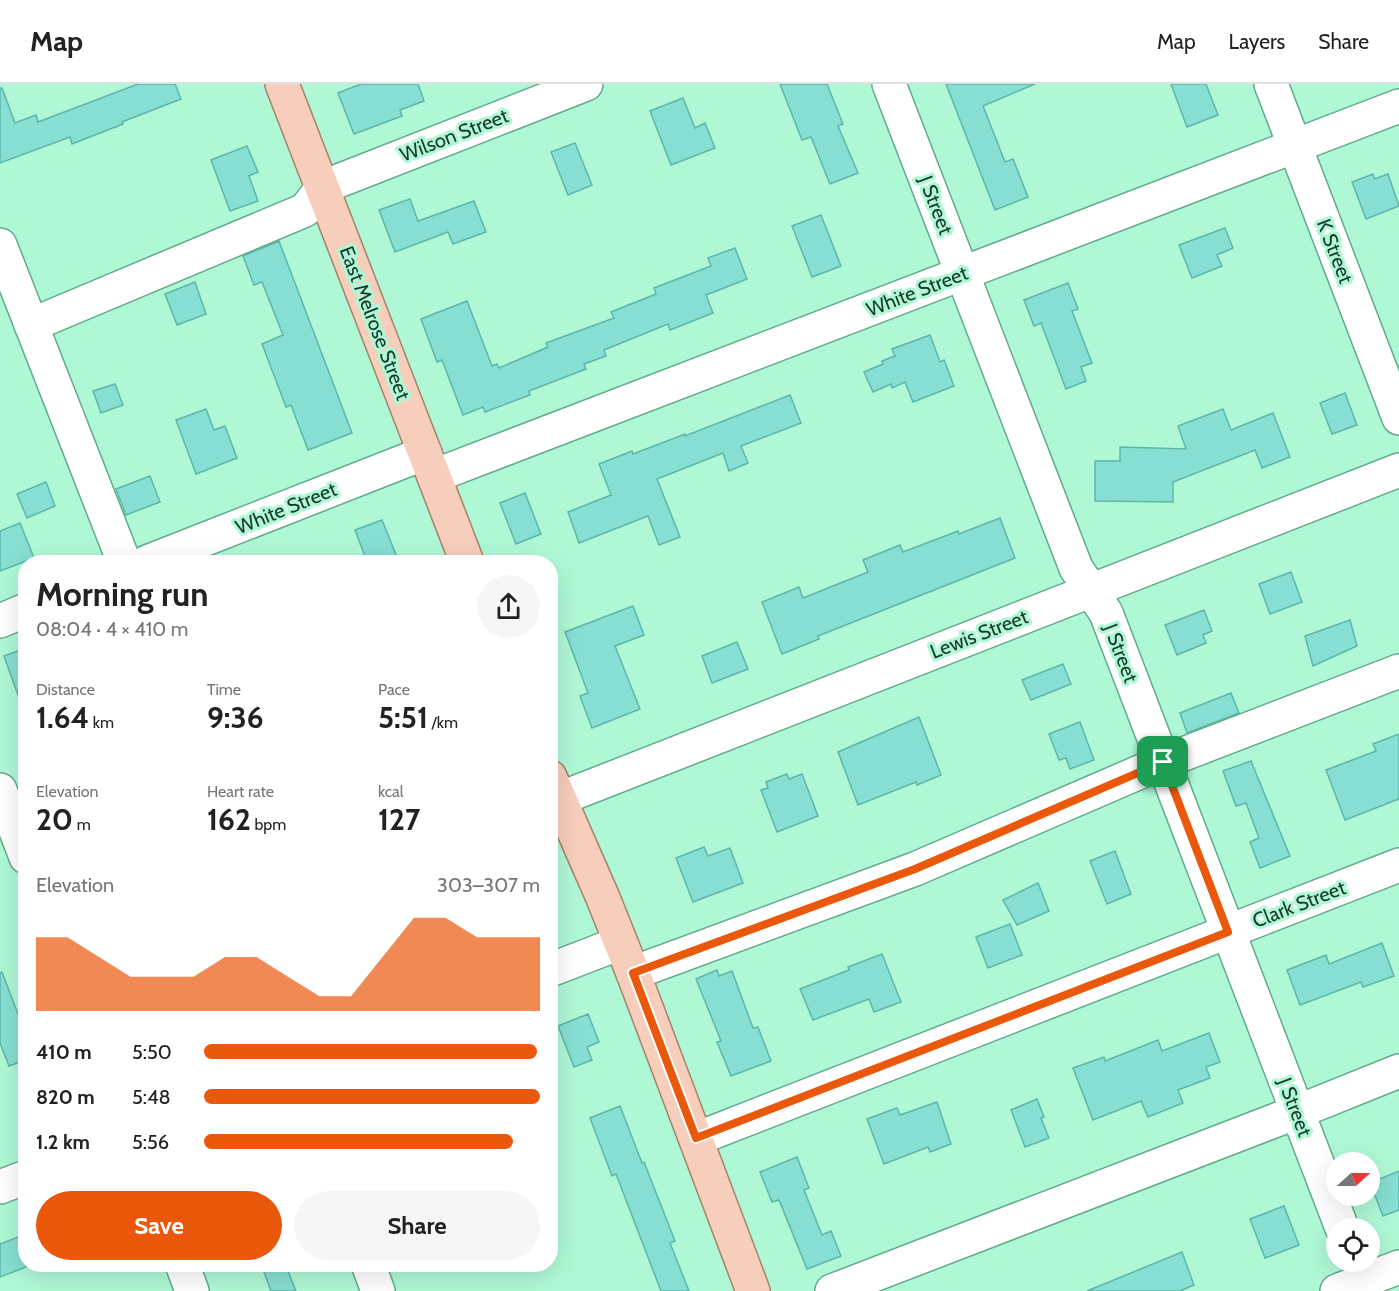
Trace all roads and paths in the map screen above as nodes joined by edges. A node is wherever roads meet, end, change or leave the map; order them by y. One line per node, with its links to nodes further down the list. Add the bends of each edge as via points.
1 (282, 84): 7 (main road, East Melrose Street)
2 (586, 84): 7 (street, Wilson Street)
3 (889, 84): 9 (street, J Street)
4 (1271, 84): 6 (street, K Street)
5 (1399, 106): 6 (street, White Street)
6 (1295, 146): 9 (street, White Street); 11 (street, K Street)
7 (322, 187): 10 (street, via 305,210); 12 (main road, East Melrose Street)
8 (0, 245): 10 (street)
9 (962, 274): 12 (street, White Street); 17 (street, J Street, via 1076,568)
10 (31, 325): 14 (street)
11 (1399, 418)
12 (429, 465): 15 (street, White Street); 16 (main road, East Melrose Street)
13 (1399, 470): 17 (street, Lewis Street)
14 (121, 555)
15 (167, 555)
16 (464, 555)
17 (1091, 590): 21 (street, J Street, via 1106,613); 22 (street, Lewis Street)
18 (18, 613): 19 (street)
19 (0, 621)
20 (1399, 671): 21 (street)
21 (1163, 762): 27 (street, J Street); 30 (street, via 915,869)
22 (558, 787)
23 (0, 790): 25 (street)
24 (558, 795): 28 (main road)
25 (18, 836)
26 (1399, 865): 27 (street, Clark Street)
27 (1228, 932): 32 (street, J Street); 33 (street, Clark Street)
28 (620, 943): 29 (street); 30 (main road)
29 (558, 967)
30 (633, 973): 33 (main road)
31 (1399, 1071): 32 (street)
32 (1297, 1113): 36 (street, J Street); 44 (street)
33 (696, 1138): 43 (main road)
34 (18, 1180): 35 (street)
35 (0, 1187)
36 (1338, 1218)
37 (1399, 1267): 40 (street)
38 (185, 1272): 41 (street)
39 (371, 1272): 42 (street)
40 (1355, 1281)
41 (192, 1291)
42 (378, 1291)
43 (753, 1291)
44 (832, 1291)

